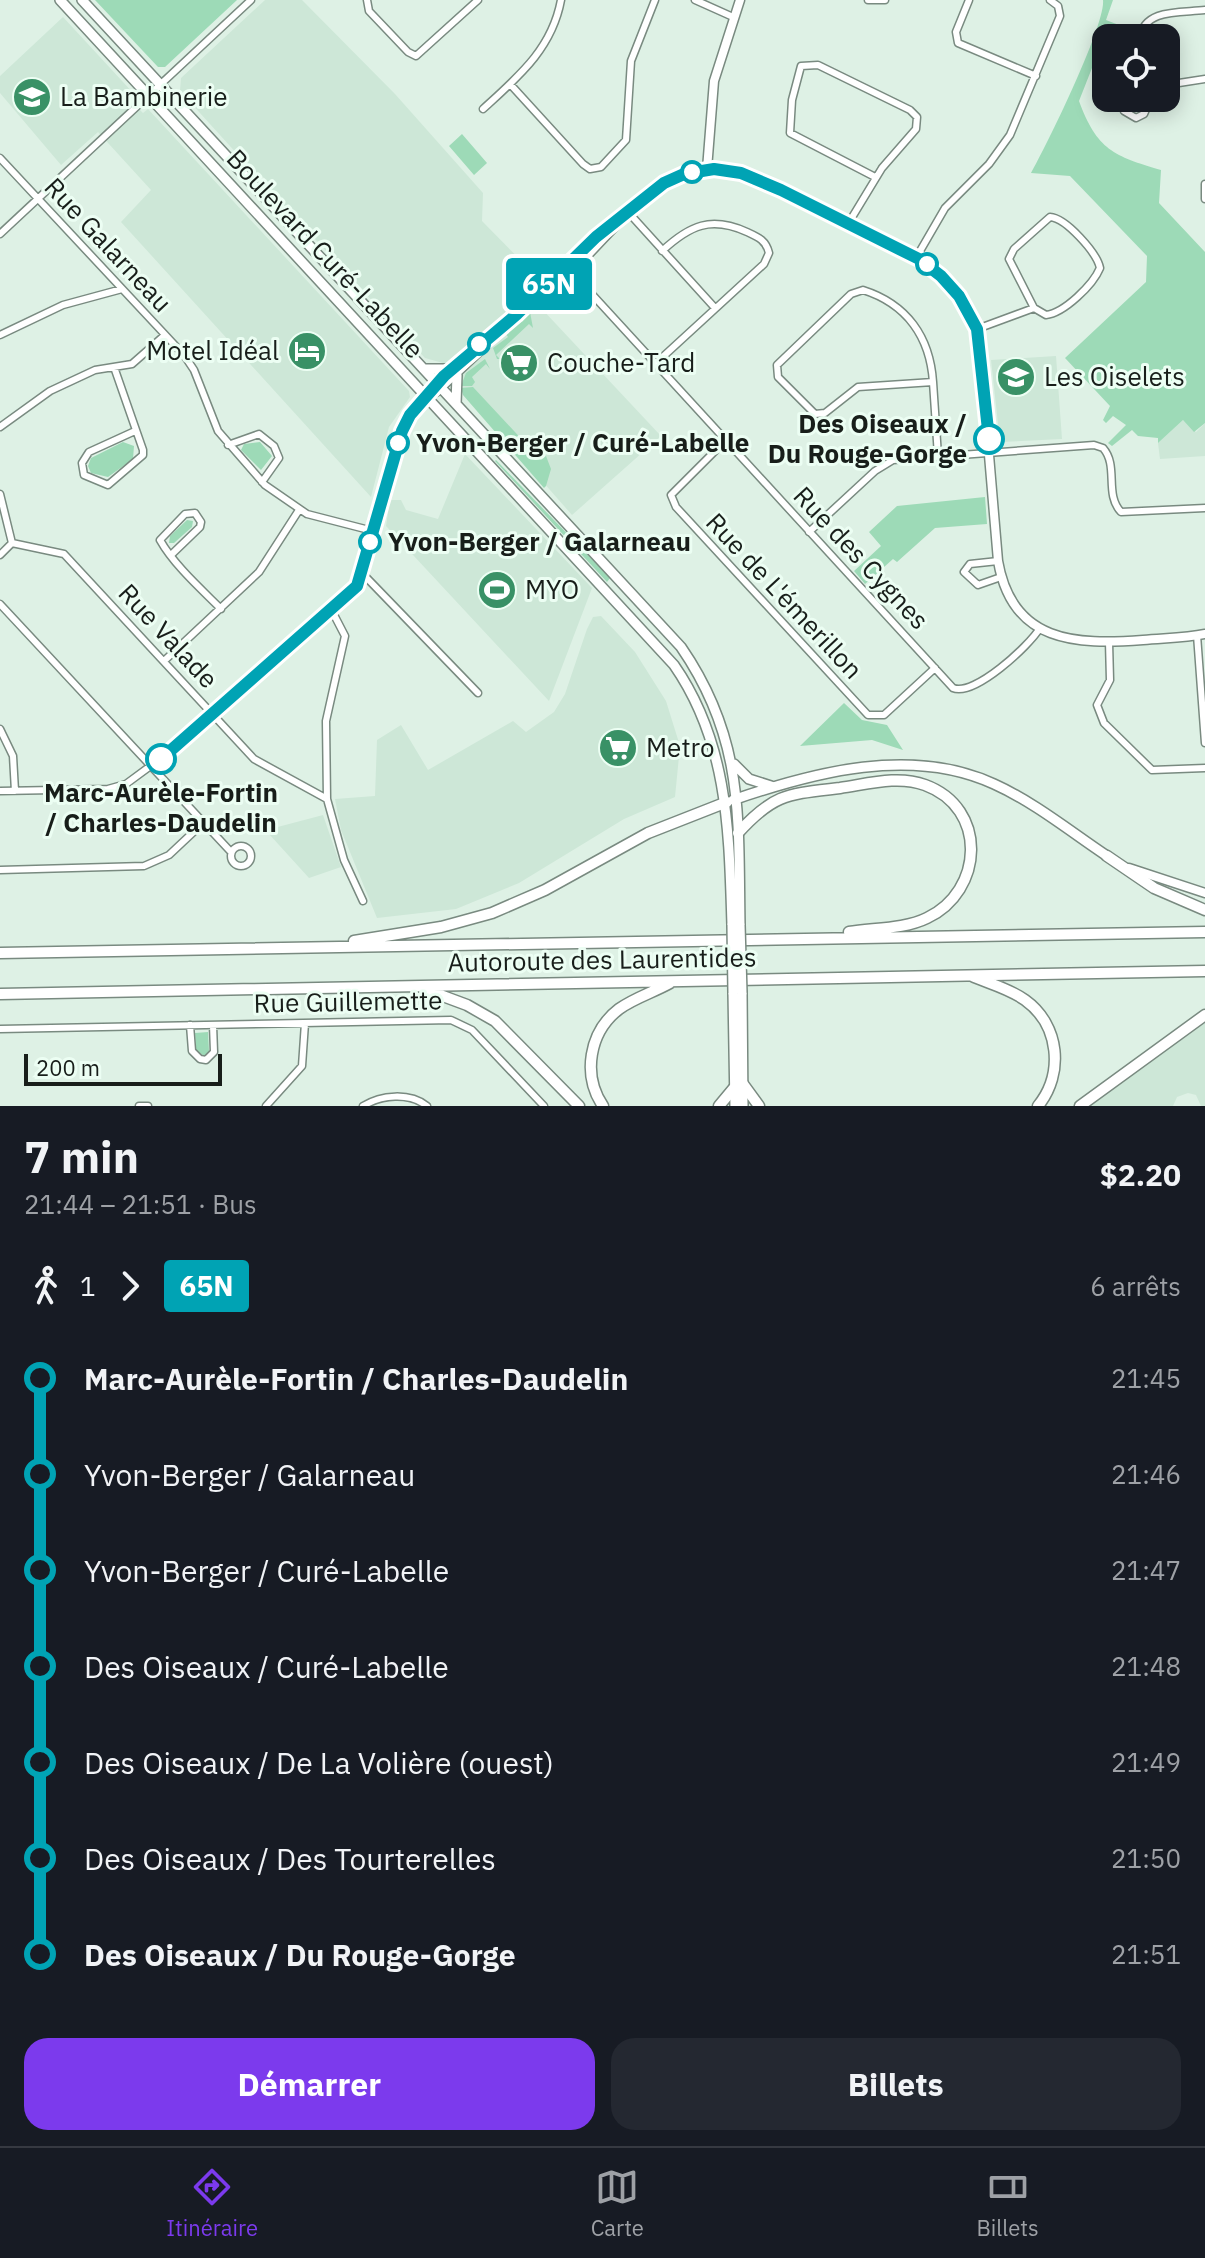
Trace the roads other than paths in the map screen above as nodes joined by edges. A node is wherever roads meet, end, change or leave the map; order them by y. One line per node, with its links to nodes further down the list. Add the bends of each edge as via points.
1 (60, 0): 22 (main road, Boulevard Curé-Labelle)
2 (82, 0): 21 (main road, Boulevard Curé-Labelle)
3 (251, 0): 21 (street)
4 (367, 0): 5 (street, via 369,11 416,56)
5 (478, 0)
6 (561, 0): 20 (street, via 547,41)
7 (655, 0): 20 (street, via 631,61 626,140 601,167 583,164)
8 (695, 0): 15 (street)
9 (740, 0): 15 (street)
10 (868, 0): 11 (street)
11 (885, 0)
12 (969, 0): 17 (street, via 956,32 958,43)
13 (1050, 0): 17 (street, via 1060,16)
14 (1205, 10): 16 (street, via 1150,18)
15 (733, 17): 27 (street, via 714,81)
16 (1143, 24)
17 (1036, 76): 36 (street, via 1006,141 945,208)
18 (1205, 79): 19 (street)
19 (1180, 83)
20 (510, 84): 23 (street)
21 (161, 85): 22 (street); 46 (main road, Boulevard Curé-Labelle)
22 (149, 96): 30 (street); 50 (main road, Boulevard Curé-Labelle)
23 (483, 109)
24 (1125, 112): 25 (street, via 1138,118)
25 (1145, 112)
26 (0, 158): 30 (street, Rue Galarneau)
27 (707, 169): 32 (street, via 664,183); 33 (street, via 754,178)
28 (875, 177): 28 (street, via 916,129 915,114 818,65 801,66 790,133); 33 (street)
29 (1205, 184): 31 (street)
30 (39, 199): 34 (street); 38 (street, Rue Galarneau)
31 (1205, 199)
32 (628, 212): 35 (street); 37 (street)
33 (848, 224): 36 (street)
34 (0, 234)
35 (662, 251): 39 (street); 39 (street, via 684,232 710,222 730,225 766,244 766,262)
36 (916, 258): 41 (street, via 952,287)
37 (567, 267): 44 (street, Rue des Cygnes); 47 (street)
38 (122, 289): 42 (street, via 63,305); 43 (street, Rue Galarneau)
39 (715, 308): 44 (street)
40 (1034, 308): 40 (street, via 1041,314 1056,313 1100,271 1097,258 1054,217 1009,256); 41 (street)
41 (977, 329): 56 (street)
42 (0, 335)
43 (165, 335): 45 (street, via 136,362); 55 (street, Rue Galarneau, via 191,363)
44 (655, 364): 54 (street, Rue des Cygnes)
45 (114, 367): 52 (street, via 50,391); 53 (street)
46 (424, 369): 47 (main road); 49 (main road, Boulevard Curé-Labelle)
47 (455, 372): 49 (street); 51 (main road)
48 (933, 382): 48 (street, via 928,350 914,323 894,305 863,290 851,294 776,369 819,415 860,387); 57 (street)
49 (440, 386): 50 (street); 51 (main road, Boulevard Curé-Labelle)
50 (428, 397): 62 (street, via 403,428); 90 (main road, Boulevard Curé-Labelle, via 669,659 704,721)
51 (456, 404): 83 (main road, Boulevard Curé-Labelle, via 677,642 712,699)
52 (0, 427)
53 (135, 431): 53 (street, via 143,453 138,463 108,485 84,475 87,454)
54 (726, 440): 63 (street, Rue des Cygnes); 77 (street, Rue de L'émerillon, via 675,488 671,500 771,611 872,717 886,713)
55 (228, 445): 58 (street, Rue Galarneau); 58 (street, via 259,434 274,446 279,458)
56 (990, 453): 57 (street); 60 (street, via 1099,446 1110,458 1113,499 1122,512); 67 (street)
57 (938, 456): 63 (street, via 882,465)
58 (262, 482): 61 (street, Rue Galarneau)
59 (0, 494): 64 (street)
60 (1205, 508)
61 (299, 510): 62 (street, Rue Galarneau); 71 (street, via 266,563)
62 (373, 531): 68 (street)
63 (809, 532): 77 (street, Rue des Cygnes)
64 (12, 543): 65 (street); 76 (street, Rue Valade, via 64,554)
65 (0, 555)
66 (171, 555): 66 (street, via 201,526 195,513 185,514 161,536); 71 (street)
67 (998, 561): 69 (street); 69 (street, via 968,565 964,572 978,585)
68 (362, 573): 72 (street, via 353,591); 78 (street)
69 (1001, 577): 73 (street, via 1018,609)
70 (0, 604): 84 (street)
71 (221, 609): 76 (street)
72 (331, 609): 80 (street); 89 (street, via 345,636 326,726)
73 (1040, 628): 75 (street, via 1079,643); 77 (street, Rue des Cygnes, via 1013,659 966,690 953,688)
74 (1201, 634): 75 (street); 79 (street)
75 (1109, 642): 85 (street, via 1110,680 1097,709 1102,719 1152,770)
76 (164, 661): 80 (street, Rue Valade)
77 (935, 668)
78 (478, 693)
79 (1204, 712): 82 (street)
80 (213, 714): 84 (street); 89 (street, Rue Valade, via 261,766)
81 (0, 729): 88 (street, via 13,756)
82 (1205, 743)
83 (733, 763): 86 (main road, via 749,779); 90 (main road, Boulevard Curé-Labelle)
84 (150, 767): 88 (street, via 115,788); 91 (street)
85 (1205, 768)
86 (771, 786): 90 (main road); 94 (main road, via 847,770 950,769 1005,789)
87 (0, 791): 88 (street)
88 (15, 791)
89 (327, 799): 97 (street, via 341,851)
90 (732, 800): 92 (main road, Boulevard Curé-Labelle); 99 (main road, Boulevard Curé-Labelle); 102 (highway, via 648,833 492,913 441,927)
91 (202, 824): 93 (street); 95 (street, via 169,855 141,867)
92 (738, 833): 99 (main road, Boulevard Curé-Labelle); 101 (highway, via 757,811 781,798 895,780 936,790 963,818 972,843 971,864 963,886 944,908 916,923)
93 (231, 852)
94 (1107, 856): 96 (street, via 1159,880); 98 (highway, via 1154,888)
95 (0, 870)
96 (1205, 893)
97 (363, 901)
98 (1205, 910)
99 (736, 925): 114 (main road, Boulevard Curé-Labelle, bridge)
100 (1205, 932): 101 (highway, Autoroute des Laurentides)
101 (801, 938): 102 (highway, Autoroute des Laurentides)
102 (312, 947): 103 (highway, Autoroute des Laurentides)
103 (0, 953)
104 (1205, 971): 105 (highway, Autoroute des Laurentides)
105 (968, 975): 106 (highway, Autoroute des Laurentides); 127 (highway, via 1019,996 1047,1025 1055,1069)
106 (675, 981): 107 (highway, Autoroute des Laurentides); 122 (highway, via 621,1008 597,1035 591,1074)
107 (415, 986): 108 (highway, Autoroute des Laurentides); 121 (highway, via 495,1021)
108 (0, 994)
109 (1205, 1015): 128 (highway)
110 (305, 1023): 112 (street, Rue Guillemette); 117 (street, via 302,1066); 120 (street, Rue Guillemette, via 458,1021)
111 (190, 1025): 112 (street, Rue Guillemette); 112 (street, via 192,1051 206,1060 214,1052); 113 (street, Rue Guillemette)
112 (213, 1025)
113 (0, 1029)
114 (739, 1086): 123 (highway); 124 (main road, Boulevard Curé-Labelle); 125 (main road, Boulevard Curé-Labelle); 126 (highway)
115 (139, 1106): 116 (street)
116 (148, 1106)
117 (266, 1106)
118 (363, 1106): 119 (street, via 387,1097)
119 (427, 1106)
120 (544, 1106)
121 (579, 1106)
122 (603, 1106)
123 (719, 1106)
124 (735, 1106)
125 (743, 1106)
126 (759, 1106)
127 (1038, 1106)
128 (1080, 1106)

